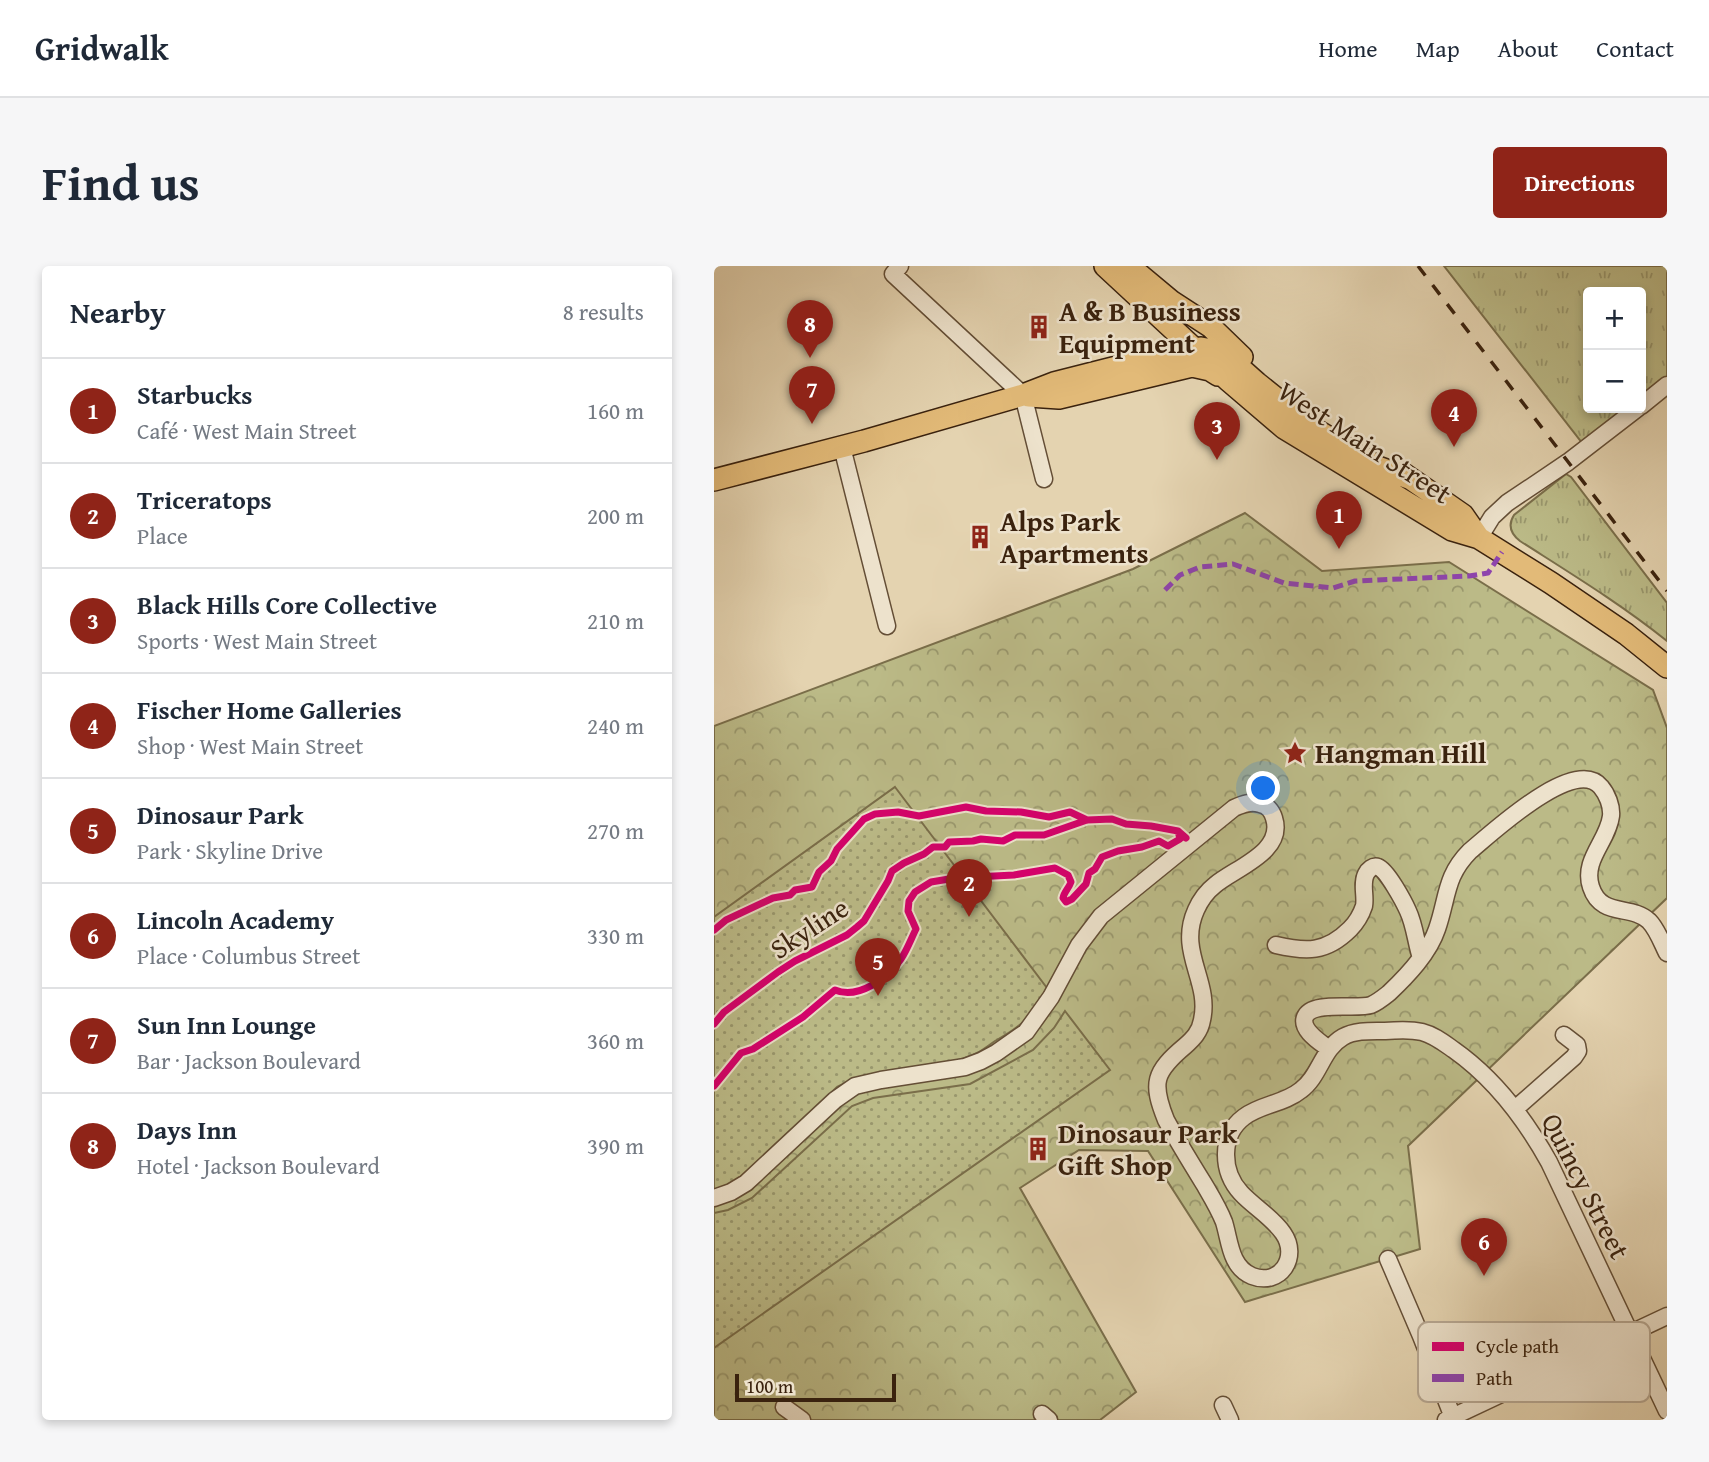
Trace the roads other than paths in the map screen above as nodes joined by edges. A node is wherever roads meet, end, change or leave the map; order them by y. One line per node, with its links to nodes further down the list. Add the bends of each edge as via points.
1 (1105, 266): 5 (main road, West Main Street)
2 (1129, 266): 4 (main road, West Main Street)
3 (897, 270): 11 (street)
4 (1183, 309): 6 (main road, via 1198,327); 16 (main road, West Main Street, via 1211,327 1302,408)
5 (1160, 315): 6 (main road, West Main Street); 7 (main road, via 1161,340)
6 (1191, 349): 7 (main road); 8 (main road, West Main Street); 9 (main road, via 1180,358 1114,377); 16 (main road, via 1212,350 1230,359 1313,428 1378,467)
7 (1142, 362): 11 (main road)
8 (1229, 381): 9 (main road, via 1192,366); 18 (main road, West Main Street, via 1298,438 1452,530)
9 (1096, 388): 11 (main road, via 1059,398)
10 (1664, 393): 12 (street)
11 (1023, 395): 14 (main road); 15 (street)
12 (1646, 404)
13 (1632, 413): 18 (street, via 1507,503)
14 (842, 447): 17 (main road); 19 (street)
15 (1044, 479)
16 (1411, 479): 18 (main road, West Main Street, via 1463,514)
17 (714, 480)
18 (1479, 538): 20 (main road, West Main Street, via 1626,634)
19 (887, 626)
20 (1667, 667)
21 (1276, 945): 23 (street, via 1308,950 1338,940 1360,915 1365,898 1363,880 1376,866 1409,912)
22 (1664, 946): 23 (street, via 1648,920 1608,907 1591,887 1590,868 1611,817 1598,783 1581,779 1542,794 1461,860 1450,881 1437,930)
23 (1421, 958): 25 (street, via 1388,994 1372,1004 1325,1007 1308,1013 1305,1026)
24 (1564, 1035): 26 (street, via 1578,1051)
25 (1329, 1049): 26 (street, Quincy Street, via 1356,1032 1424,1033 1468,1060); 27 (street, via 1311,1082 1285,1100 1252,1112 1231,1130 1227,1142 1228,1169 1234,1183 1276,1224 1290,1251 1289,1261 1278,1273 1262,1279 1241,1269 1233,1258 1221,1214 1166,1120 1157,1094 1164,1065 1197,1034 1203,1016 1190,949 1195,911 1215,884 1264,851 1275,835 1270,810 1262,804 1246,804 1223,816 1101,916 1026,1032 965,1067 855,1086 816,1116 746,1183)
26 (1515, 1109): 30 (street, Quincy Street, via 1549,1162)
27 (714, 1198)
28 (1388, 1259): 32 (street)
29 (1667, 1315): 31 (street)
30 (1625, 1322)
31 (1650, 1323)
32 (1418, 1329)
33 (1650, 1375): 37 (street, Quincy Street)
34 (1445, 1402): 38 (street)
35 (1486, 1402): 38 (street)
36 (784, 1407): 39 (street)
37 (1667, 1411)
38 (1451, 1419)
39 (802, 1420)

